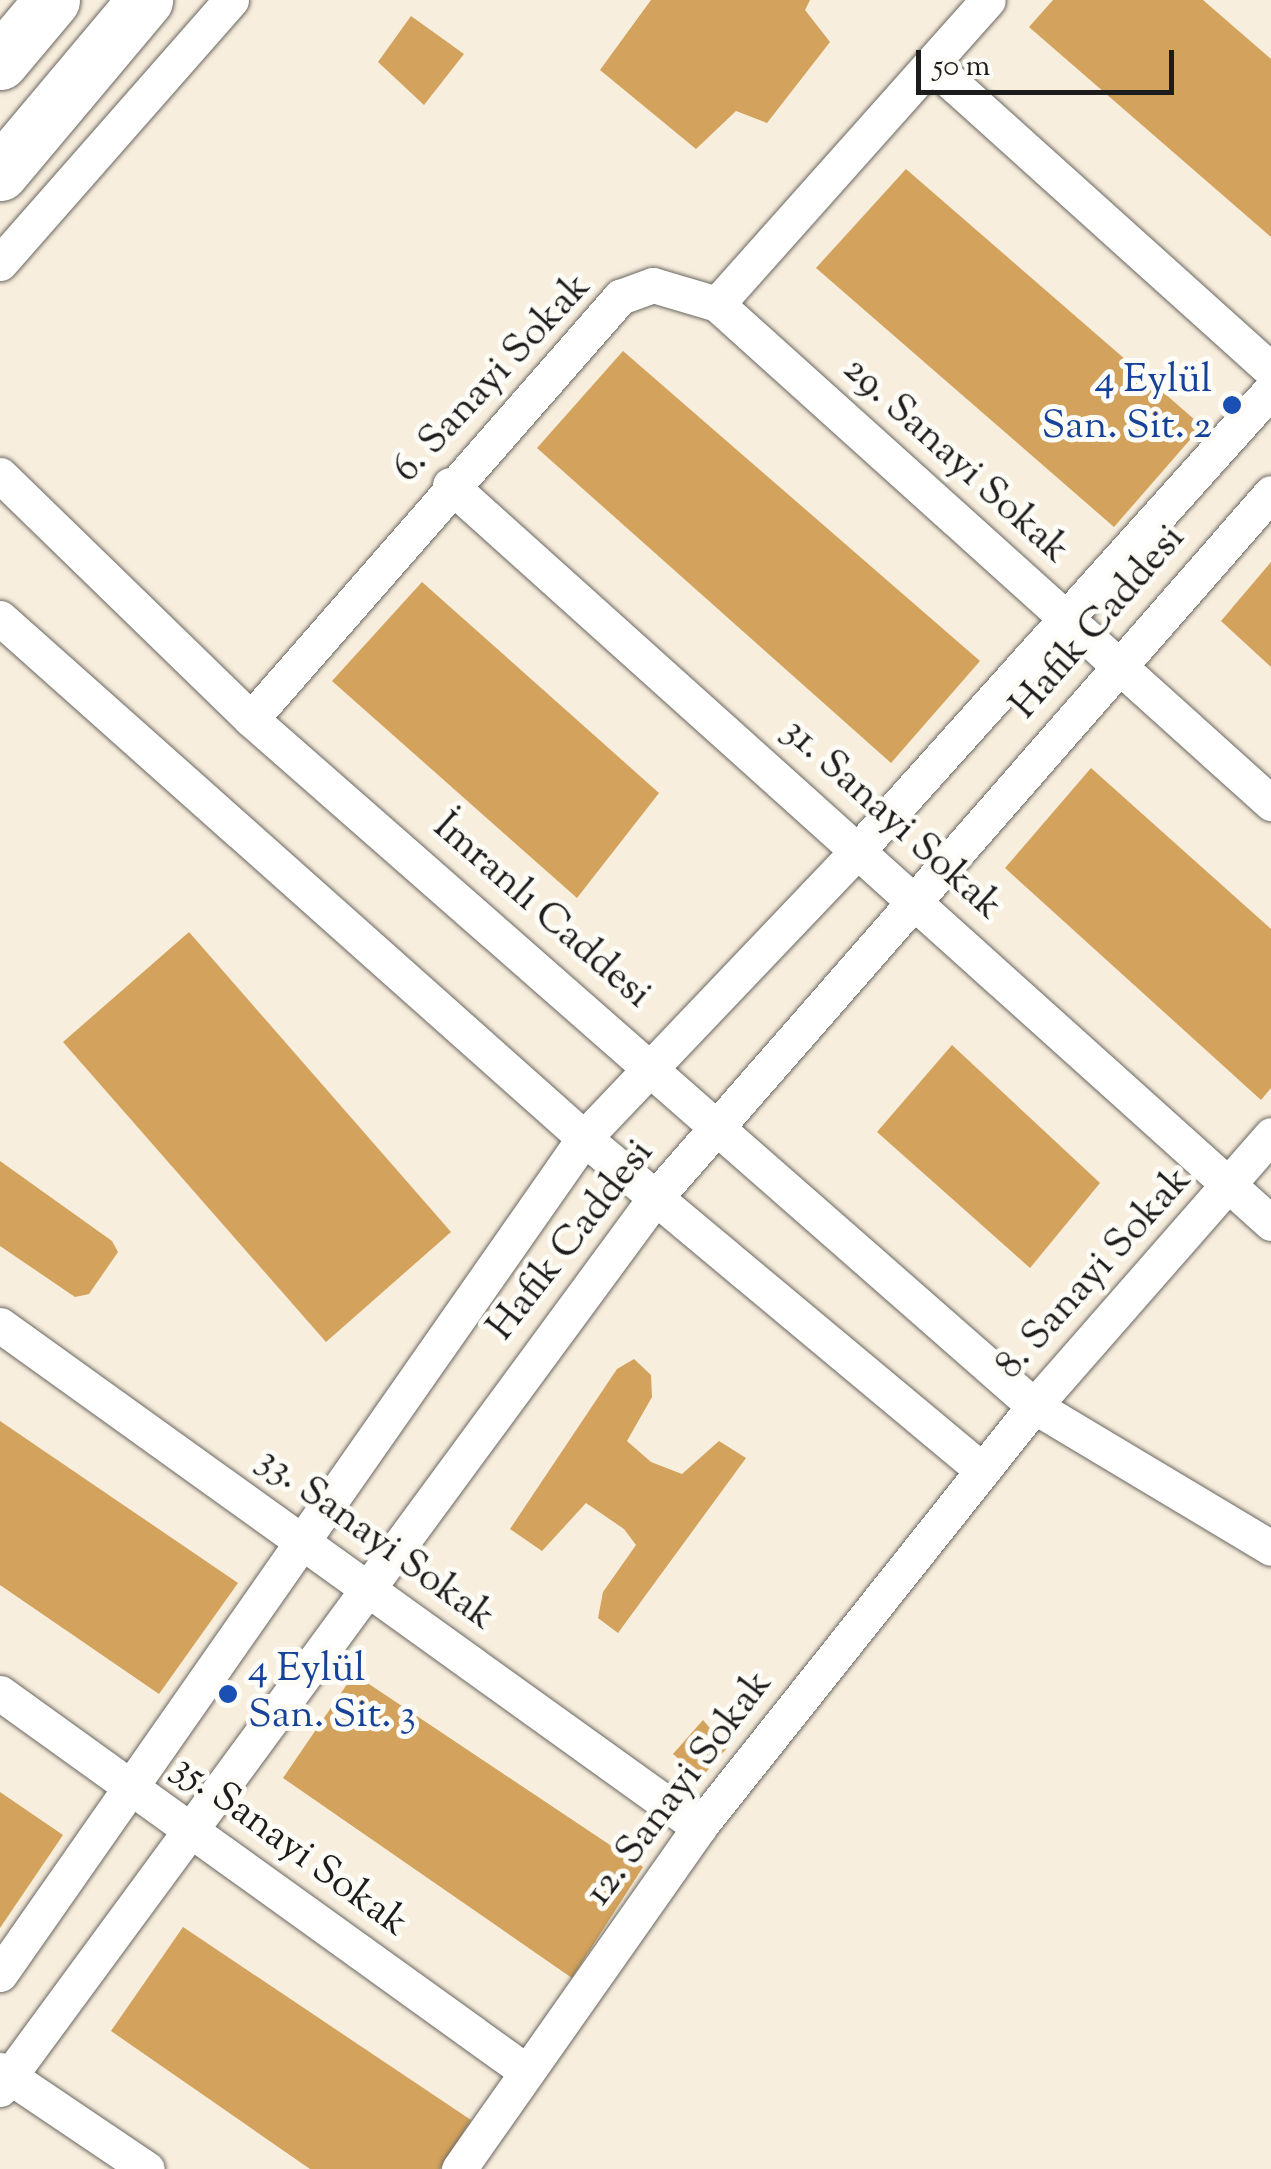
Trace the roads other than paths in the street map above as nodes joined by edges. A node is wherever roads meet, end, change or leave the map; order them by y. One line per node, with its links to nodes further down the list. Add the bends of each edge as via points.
1 (52, 0): 5 (highway)
2 (145, 0): 7 (highway)
3 (231, 0): 8 (street)
4 (988, 0): 6 (street)
5 (0, 62)
6 (932, 64): 9 (street); 10 (street)
7 (0, 172)
8 (0, 263)
9 (717, 304): 12 (street, 6. Sanayi Sokak, via 653,285 620,297); 16 (street, 29. Sanayi Sokak)
10 (1271, 370)
11 (1271, 390): 16 (street, Hafik Caddesi)
12 (450, 485): 18 (street, 6. Sanayi Sokak); 20 (street, 31. Sanayi Sokak)
13 (5, 492): 18 (street, İmranlı Caddesi)
14 (1271, 493): 17 (street, Hafik Caddesi)
15 (0, 618): 25 (street)
16 (1067, 619): 17 (street, 29. Sanayi Sokak); 20 (street, Hafik Caddesi)
17 (1120, 664): 19 (street, 29. Sanayi Sokak); 21 (street, Hafik Caddesi)
18 (251, 719): 22 (street, İmranlı Caddesi)
19 (1271, 802)
20 (859, 849): 21 (street, 31. Sanayi Sokak); 22 (street, Hafik Caddesi)
21 (915, 896): 23 (street, Hafik Caddesi); 26 (street, 31. Sanayi Sokak)
22 (651, 1062): 23 (street, İmranlı Caddesi); 25 (street, Hafik Caddesi)
23 (719, 1128): 27 (street, Hafik Caddesi); 30 (street, İmranlı Caddesi)
24 (1271, 1135): 26 (street, 8. Sanayi Sokak)
25 (584, 1138): 27 (street); 32 (street, Hafik Caddesi)
26 (1229, 1186): 28 (street, 31. Sanayi Sokak); 30 (street, 8. Sanayi Sokak)
27 (655, 1198): 31 (street); 34 (street, Hafik Caddesi)
28 (1271, 1223)
29 (0, 1325): 32 (street, 33. Sanayi Sokak)
30 (1034, 1406): 31 (street, 8. Sanayi Sokak); 33 (street, İmranlı Caddesi)
31 (982, 1470): 38 (street, 12. Sanayi Sokak)
32 (302, 1539): 34 (street, 33. Sanayi Sokak); 36 (street, Hafik Caddesi)
33 (1271, 1548)
34 (366, 1584): 37 (street, Hafik Caddesi); 38 (street, 33. Sanayi Sokak)
35 (0, 1693): 36 (street, 35. Sanayi Sokak)
36 (130, 1784): 37 (street, 35. Sanayi Sokak); 39 (street, Hafik Caddesi)
37 (189, 1827): 40 (street, 35. Sanayi Sokak); 41 (street, Hafik Caddesi)
38 (699, 1827): 40 (street, 12. Sanayi Sokak)
39 (0, 1974)
40 (527, 2072): 43 (street, 12. Sanayi Sokak)
41 (3, 2078): 42 (street)
42 (148, 2169)
43 (459, 2169)

